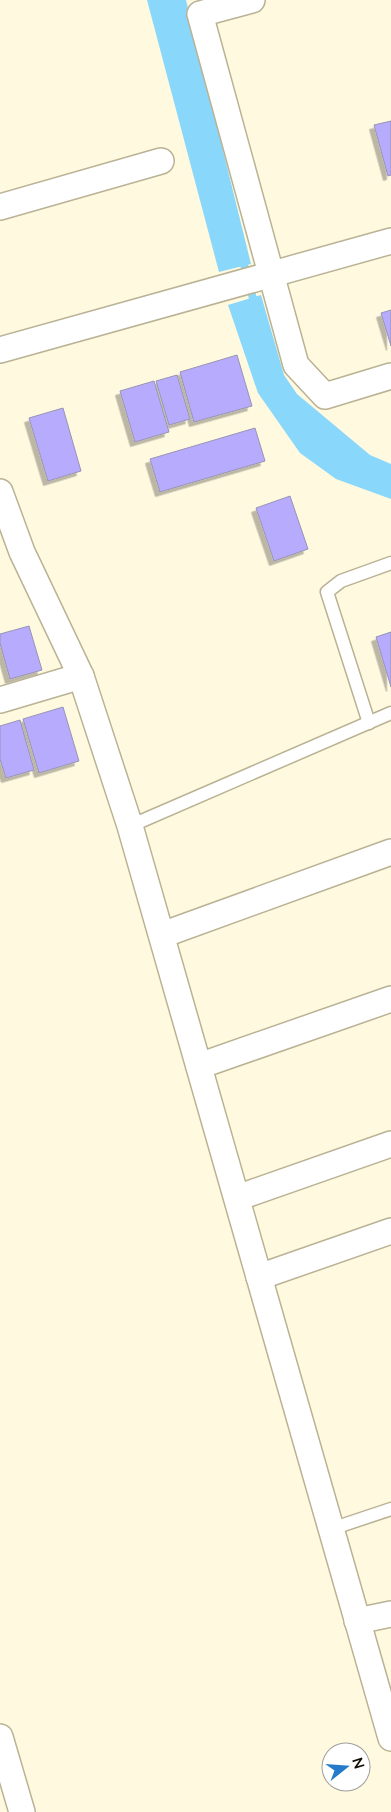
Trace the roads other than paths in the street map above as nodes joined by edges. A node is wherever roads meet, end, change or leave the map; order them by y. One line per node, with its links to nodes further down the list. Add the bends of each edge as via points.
1 (252, 0): 5 (street, via 200,14)
2 (161, 161): 3 (street)
3 (0, 207)
4 (391, 241): 5 (street)
5 (271, 274): 6 (street); 7 (street, via 296,365 325,396)
6 (0, 350)
7 (391, 376)
8 (0, 492): 10 (street, via 22,552)
9 (391, 563): 13 (lane, via 340,581 327,592)
10 (81, 676): 11 (street); 14 (street)
11 (0, 700)
12 (391, 713): 13 (lane)
13 (369, 723): 14 (lane)
14 (130, 826): 16 (street)
15 (391, 852): 16 (street)
16 (162, 935): 18 (street)
17 (391, 999): 18 (street)
18 (199, 1066): 20 (street)
19 (391, 1144): 20 (street)
20 (236, 1198): 22 (street)
21 (391, 1231): 22 (street)
22 (259, 1277): 24 (street)
23 (391, 1509): 24 (lane)
24 (331, 1529): 26 (street)
25 (391, 1614): 26 (street)
26 (357, 1621): 28 (street)
27 (0, 1737): 29 (street)
28 (391, 1738)
29 (15, 1810)

